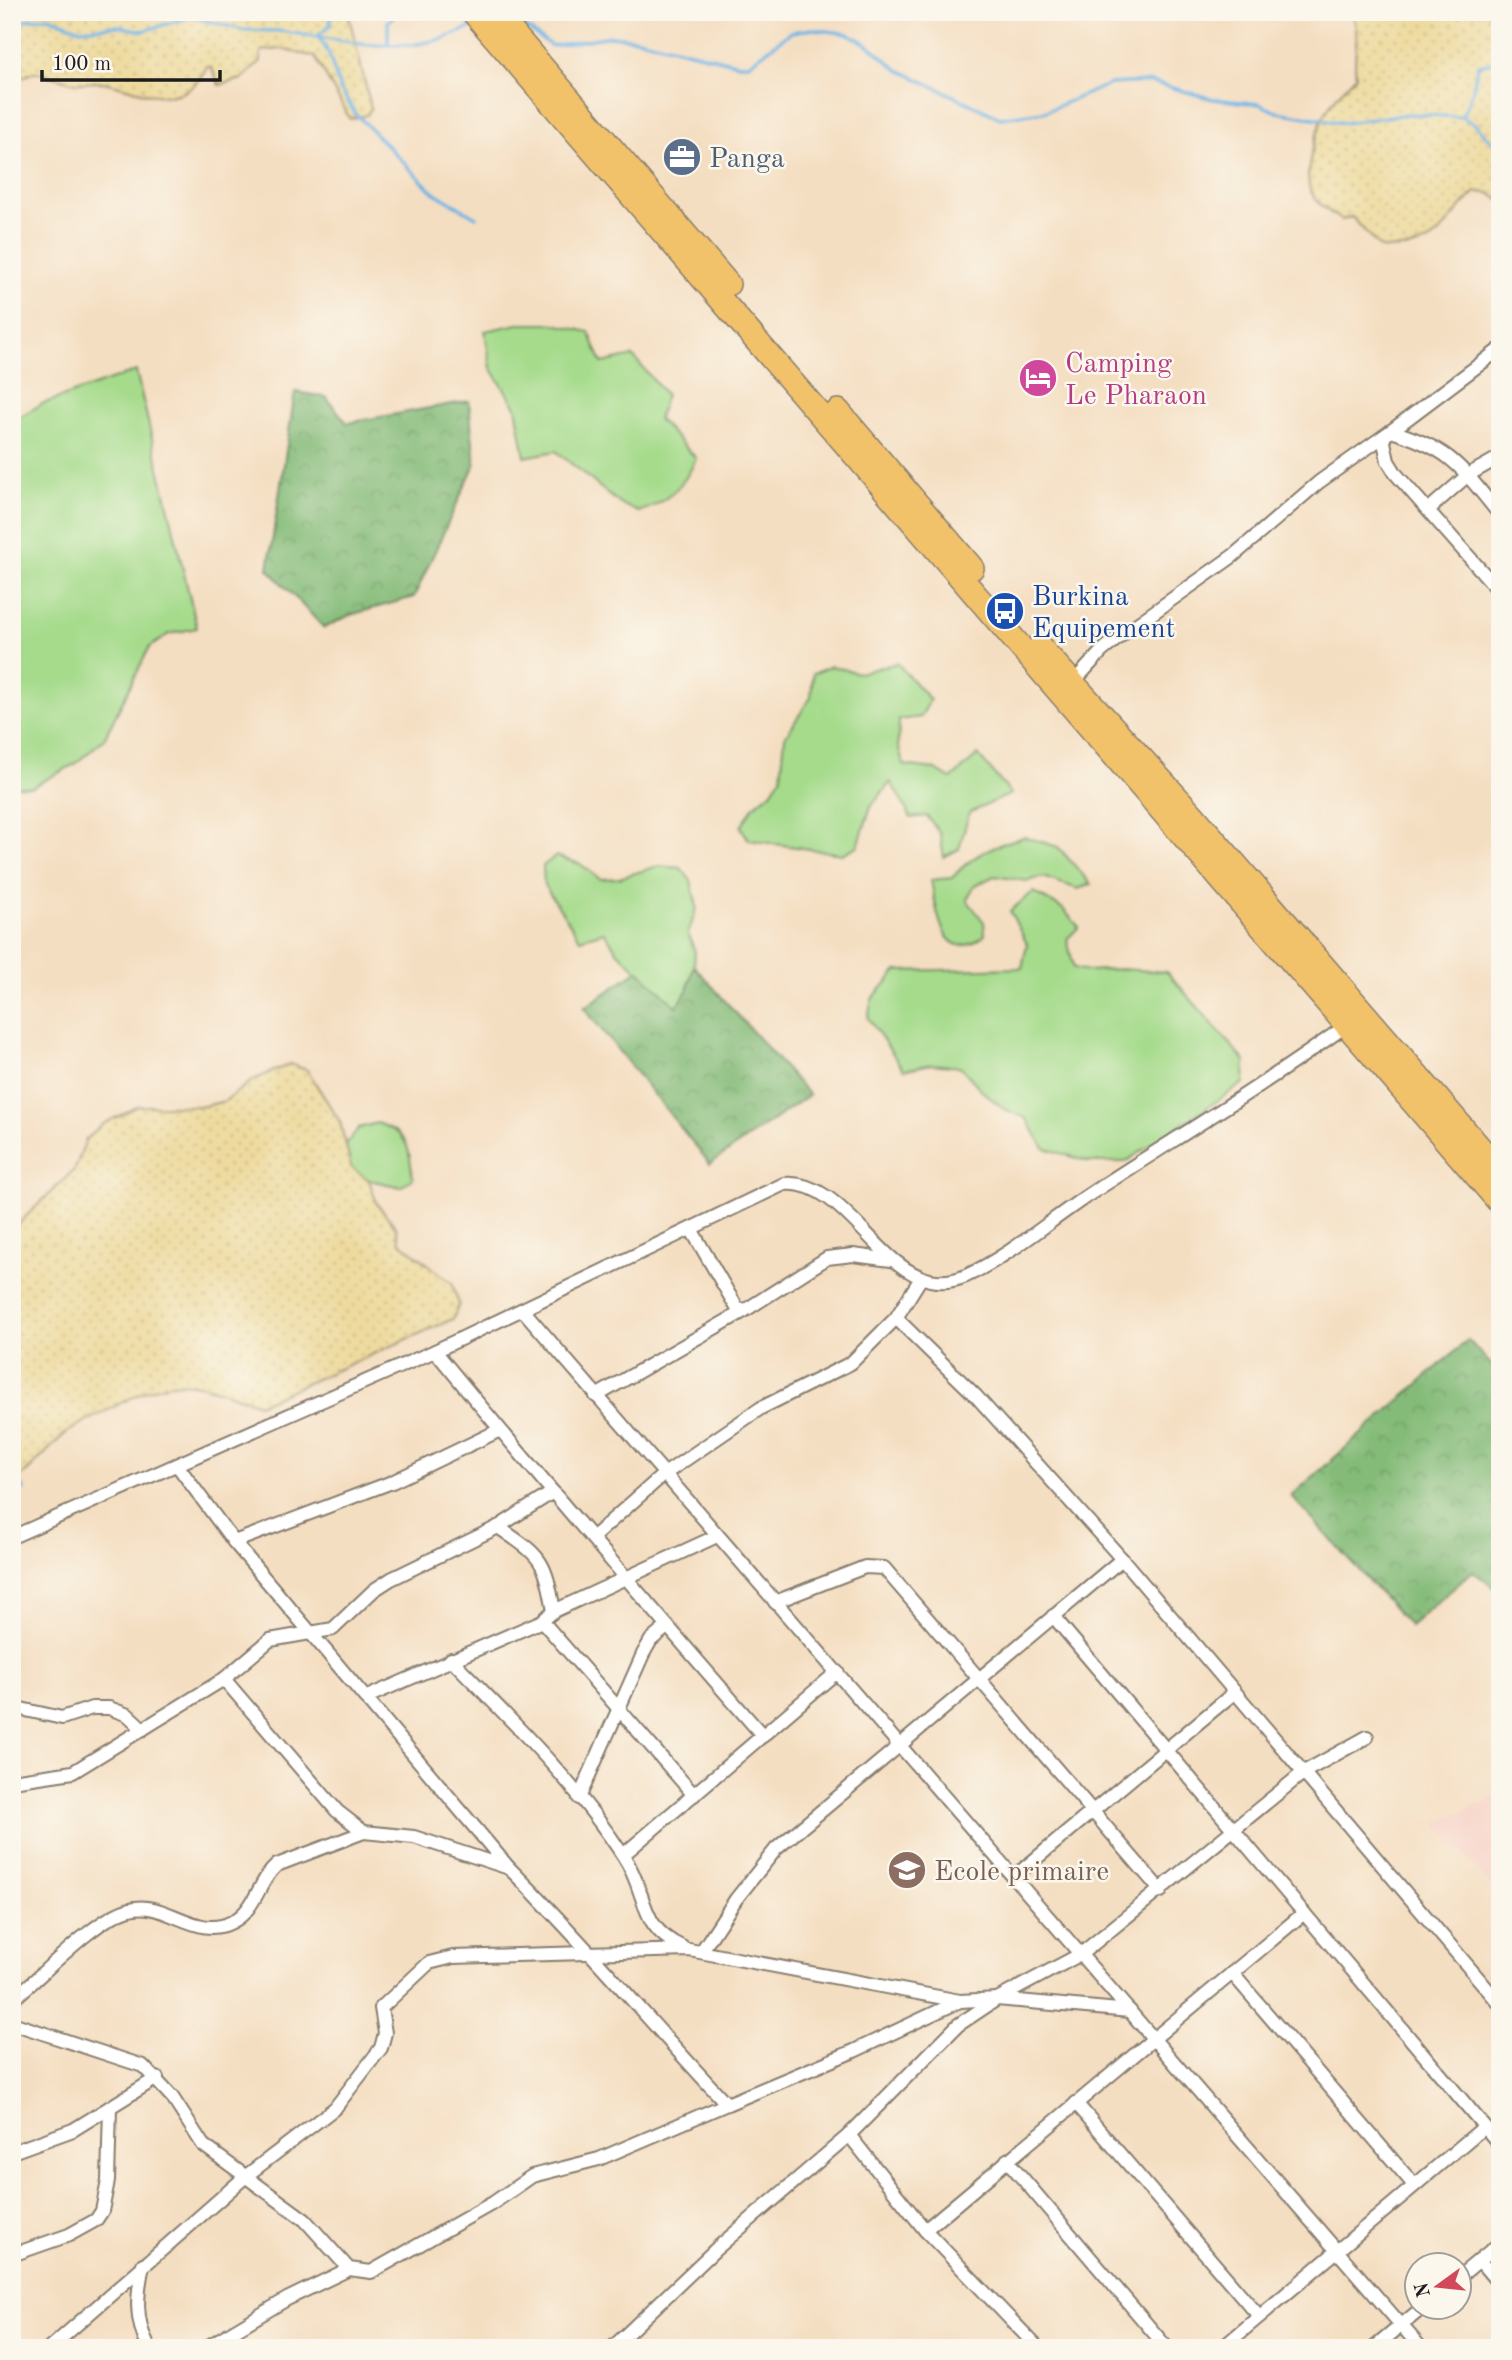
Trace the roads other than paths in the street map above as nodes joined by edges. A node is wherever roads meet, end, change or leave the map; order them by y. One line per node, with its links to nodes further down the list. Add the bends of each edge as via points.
1 (473, 12): 11 (highway)
2 (500, 18): 11 (highway, via 1014,619)
3 (1495, 353): 4 (street); 5 (street)
4 (1500, 367)
5 (1387, 434): 7 (street, via 1436,447); 8 (street, via 1388,461); 11 (street, via 1319,482 1233,556 1102,651)
6 (1500, 457): 7 (street)
7 (1468, 475): 8 (street); 9 (street)
8 (1428, 510): 10 (street)
9 (1500, 514)
10 (1500, 592)
11 (1068, 689): 12 (highway); 13 (highway, via 1202,826)
12 (1347, 1025): 14 (highway); 17 (street, via 993,1262 951,1282)
13 (1500, 1171)
14 (1500, 1203)
15 (691, 1229): 16 (street, via 764,1191 802,1183 846,1213); 18 (street); 19 (street, via 737,1308)
16 (895, 1261): 17 (street); 19 (street, via 853,1255 827,1258)
17 (921, 1278): 20 (street)
18 (523, 1310): 21 (street); 22 (street)
19 (744, 1311): 22 (street)
20 (896, 1318): 25 (street, via 851,1363 779,1397); 32 (street, via 976,1396)
21 (435, 1351): 23 (street); 24 (street)
22 (596, 1396): 25 (street)
23 (500, 1430): 26 (street); 31 (street, via 392,1482)
24 (177, 1465): 30 (street); 31 (street)
25 (663, 1475): 28 (street); 29 (street)
26 (553, 1492): 27 (street); 28 (street)
27 (498, 1527): 35 (street, via 535,1552 546,1569); 39 (street, via 391,1579 342,1622)
28 (593, 1536): 33 (street)
29 (717, 1536): 33 (street); 34 (street)
30 (12, 1537)
31 (234, 1542): 39 (street)
32 (1122, 1559): 36 (street); 44 (street)
33 (625, 1579): 35 (street); 38 (street)
34 (775, 1602): 41 (street); 43 (street, via 865,1567 884,1568)
35 (554, 1611): 37 (street)
36 (1053, 1616): 43 (street); 52 (street)
37 (542, 1621): 40 (street); 47 (street)
38 (667, 1627): 47 (street, via 643,1654); 49 (street)
39 (313, 1634): 42 (street, via 291,1633 270,1640); 45 (street)
40 (451, 1659): 45 (street); 56 (street, via 523,1732)
41 (837, 1672): 49 (street); 51 (street)
42 (224, 1679): 48 (street); 59 (street, via 337,1811)
43 (979, 1679): 51 (street); 57 (street)
44 (1235, 1692): 52 (street); 53 (street)
45 (367, 1697): 61 (street)
46 (12, 1707): 48 (street, via 62,1718 92,1708 110,1708 128,1715)
47 (620, 1710): 55 (street); 56 (street)
48 (143, 1729): 54 (street, via 74,1772)
49 (763, 1736): 55 (street)
50 (1367, 1737): 53 (street)
51 (900, 1745): 62 (street); 65 (street, via 776,1849)
52 (1166, 1749): 57 (street); 58 (street)
53 (1304, 1772): 58 (street); 72 (street)
54 (12, 1781)
55 (694, 1794): 60 (street)
56 (579, 1798): 60 (street)
57 (1091, 1811): 62 (street); 63 (street)
58 (1234, 1830): 63 (street); 64 (street)
59 (364, 1832): 61 (street, via 414,1837); 70 (street, via 277,1865 266,1874 247,1910 231,1923 209,1928 154,1908 130,1909 89,1934)
60 (623, 1855): 65 (street, via 638,1880 654,1929)
61 (509, 1868): 66 (street)
62 (1014, 1877): 67 (street)
63 (1161, 1891): 67 (street)
64 (1304, 1913): 68 (street); 80 (street)
65 (695, 1951): 66 (street); 71 (street)
66 (591, 1954): 78 (street); 85 (street, via 453,1957 429,1964 381,2008 385,2033 381,2048 335,2108)
67 (1081, 1954): 69 (street); 73 (street)
68 (1232, 1973): 75 (street); 86 (street)
69 (997, 1999): 71 (street); 73 (street); 81 (street, via 940,2042)
70 (12, 2000)
71 (960, 2001): 78 (street)
72 (1500, 2004)
73 (1130, 2011): 75 (street)
74 (12, 2023): 76 (street, via 128,2059)
75 (1154, 2038): 77 (street); 90 (street)
76 (157, 2078): 79 (street); 85 (street, via 203,2144)
77 (1076, 2103): 84 (street); 96 (street)
78 (727, 2104): 94 (street, via 599,2159 533,2176 370,2272)
79 (110, 2107): 83 (street, via 73,2130); 89 (street, via 108,2181 96,2220 58,2240)
80 (1485, 2127): 82 (street); 86 (street)
81 (849, 2135): 87 (street); 102 (street, via 716,2249)
82 (1500, 2145)
83 (12, 2152)
84 (1007, 2160): 87 (street); 104 (street)
85 (246, 2176): 92 (street); 94 (street, via 305,2220)
86 (1414, 2185): 90 (street)
87 (925, 2230): 103 (street)
88 (1500, 2243): 91 (street)
89 (15, 2249)
90 (1337, 2251): 96 (street); 98 (street)
91 (1479, 2260): 93 (street); 95 (street)
92 (143, 2264): 99 (street); 100 (street, via 136,2301 138,2322)
93 (1474, 2264)
94 (349, 2269): 101 (street, via 287,2299)
95 (1500, 2285)
96 (1259, 2316): 105 (street)
97 (1405, 2322): 98 (street)
98 (1401, 2325): 106 (street); 107 (street)
99 (50, 2348)
100 (149, 2348)
101 (205, 2348)
102 (612, 2348)
103 (1038, 2348)
104 (1167, 2348)
105 (1222, 2348)
106 (1374, 2348)
107 (1420, 2348)

